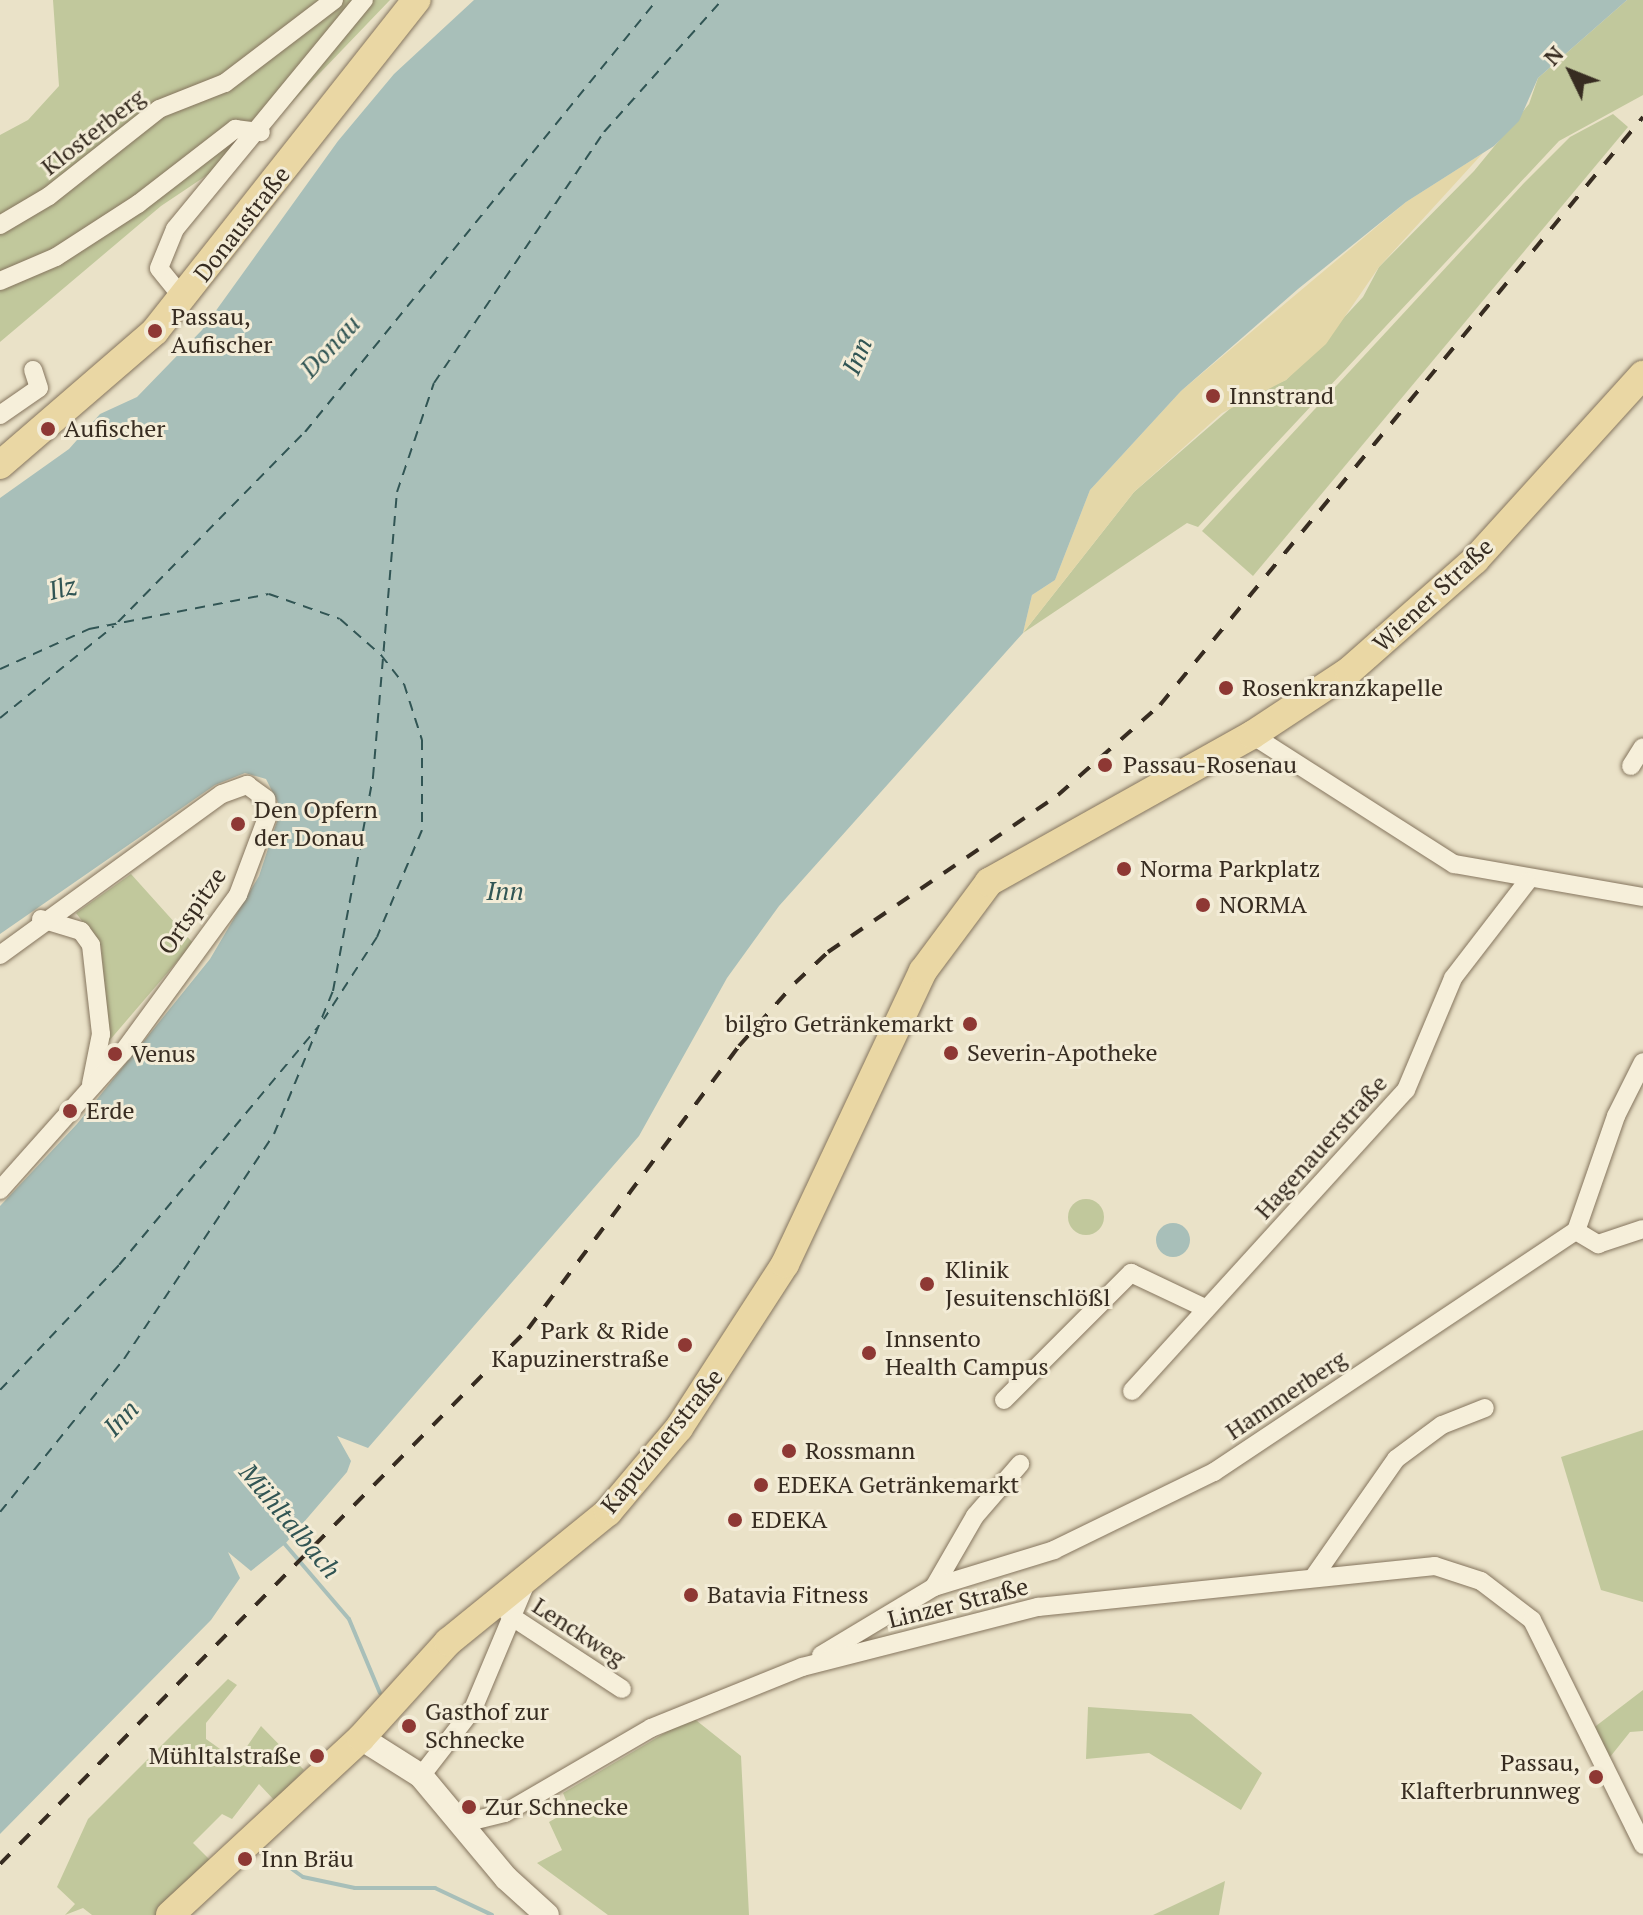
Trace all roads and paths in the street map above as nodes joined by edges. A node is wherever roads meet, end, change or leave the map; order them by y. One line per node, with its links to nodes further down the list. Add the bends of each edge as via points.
1 (334, 0): 5 (street, Klosterberg, via 225,83 159,109 49,196)
2 (364, 0): 4 (street)
3 (416, 0): 7 (main road, Donaustraße)
4 (261, 132): 6 (street, via 235,129 115,219); 7 (street, via 175,229 160,256 163,278)
5 (0, 225)
6 (0, 281)
7 (183, 298): 11 (main road, Donaustraße, via 48,429)
8 (33, 370): 10 (street, via 39,388)
9 (1638, 390): 12 (main road, Wiener Straße, via 1411,621)
10 (0, 415)
11 (0, 465)
12 (1252, 735): 15 (street, via 1454,864); 19 (main road, Wiener Straße, via 989,882)
13 (1643, 747): 14 (street)
14 (1631, 766)
15 (1527, 882): 16 (street); 25 (street, Hagenauerstraße, via 1453,978 1406,1090)
16 (1643, 897)
17 (41, 919): 18 (street); 21 (street, via 81,931 91,945 101,1034); 21 (street, Ortspitze, via 222,794 247,785 266,799 268,815 238,895)
18 (7, 950)
19 (923, 971): 31 (main road, Kapuzinerstraße, via 785,1264 735,1350 631,1486)
20 (1643, 1062): 24 (street, via 1616,1116)
21 (89, 1090): 22 (street)
22 (0, 1190)
23 (1643, 1229): 24 (street, via 1598,1244)
24 (1576, 1231): 32 (street, Hammerberg, via 1214,1472 1054,1550)
25 (1205, 1308): 26 (street, Hagenauerstraße); 27 (street, via 1131,1273)
26 (1132, 1391)
27 (1004, 1400)
28 (1485, 1408): 30 (street, via 1442,1425 1396,1459)
29 (1020, 1464): 32 (street, Hammerberg, via 975,1516)
30 (1313, 1578): 34 (street, Linzer Straße, via 1038,1607); 39 (street, Linzer Straße, via 1435,1566 1459,1570 1513,1602 1546,1640)
31 (527, 1582): 33 (street, Lenckweg); 36 (main road, Kapuzinerstraße, via 416,1672)
32 (934, 1587): 34 (street, Hammerberg)
33 (509, 1615): 35 (street, Lenckweg); 37 (street, Lenckweg, via 473,1709)
34 (802, 1667): 38 (street, Linzer Straße, via 651,1728 505,1813)
35 (622, 1689)
36 (361, 1738): 37 (street); 40 (main road, Kapuzinerstraße)
37 (421, 1776): 38 (street)
38 (460, 1824): 41 (street)
39 (1643, 1845)
40 (170, 1915)
41 (547, 1915)

